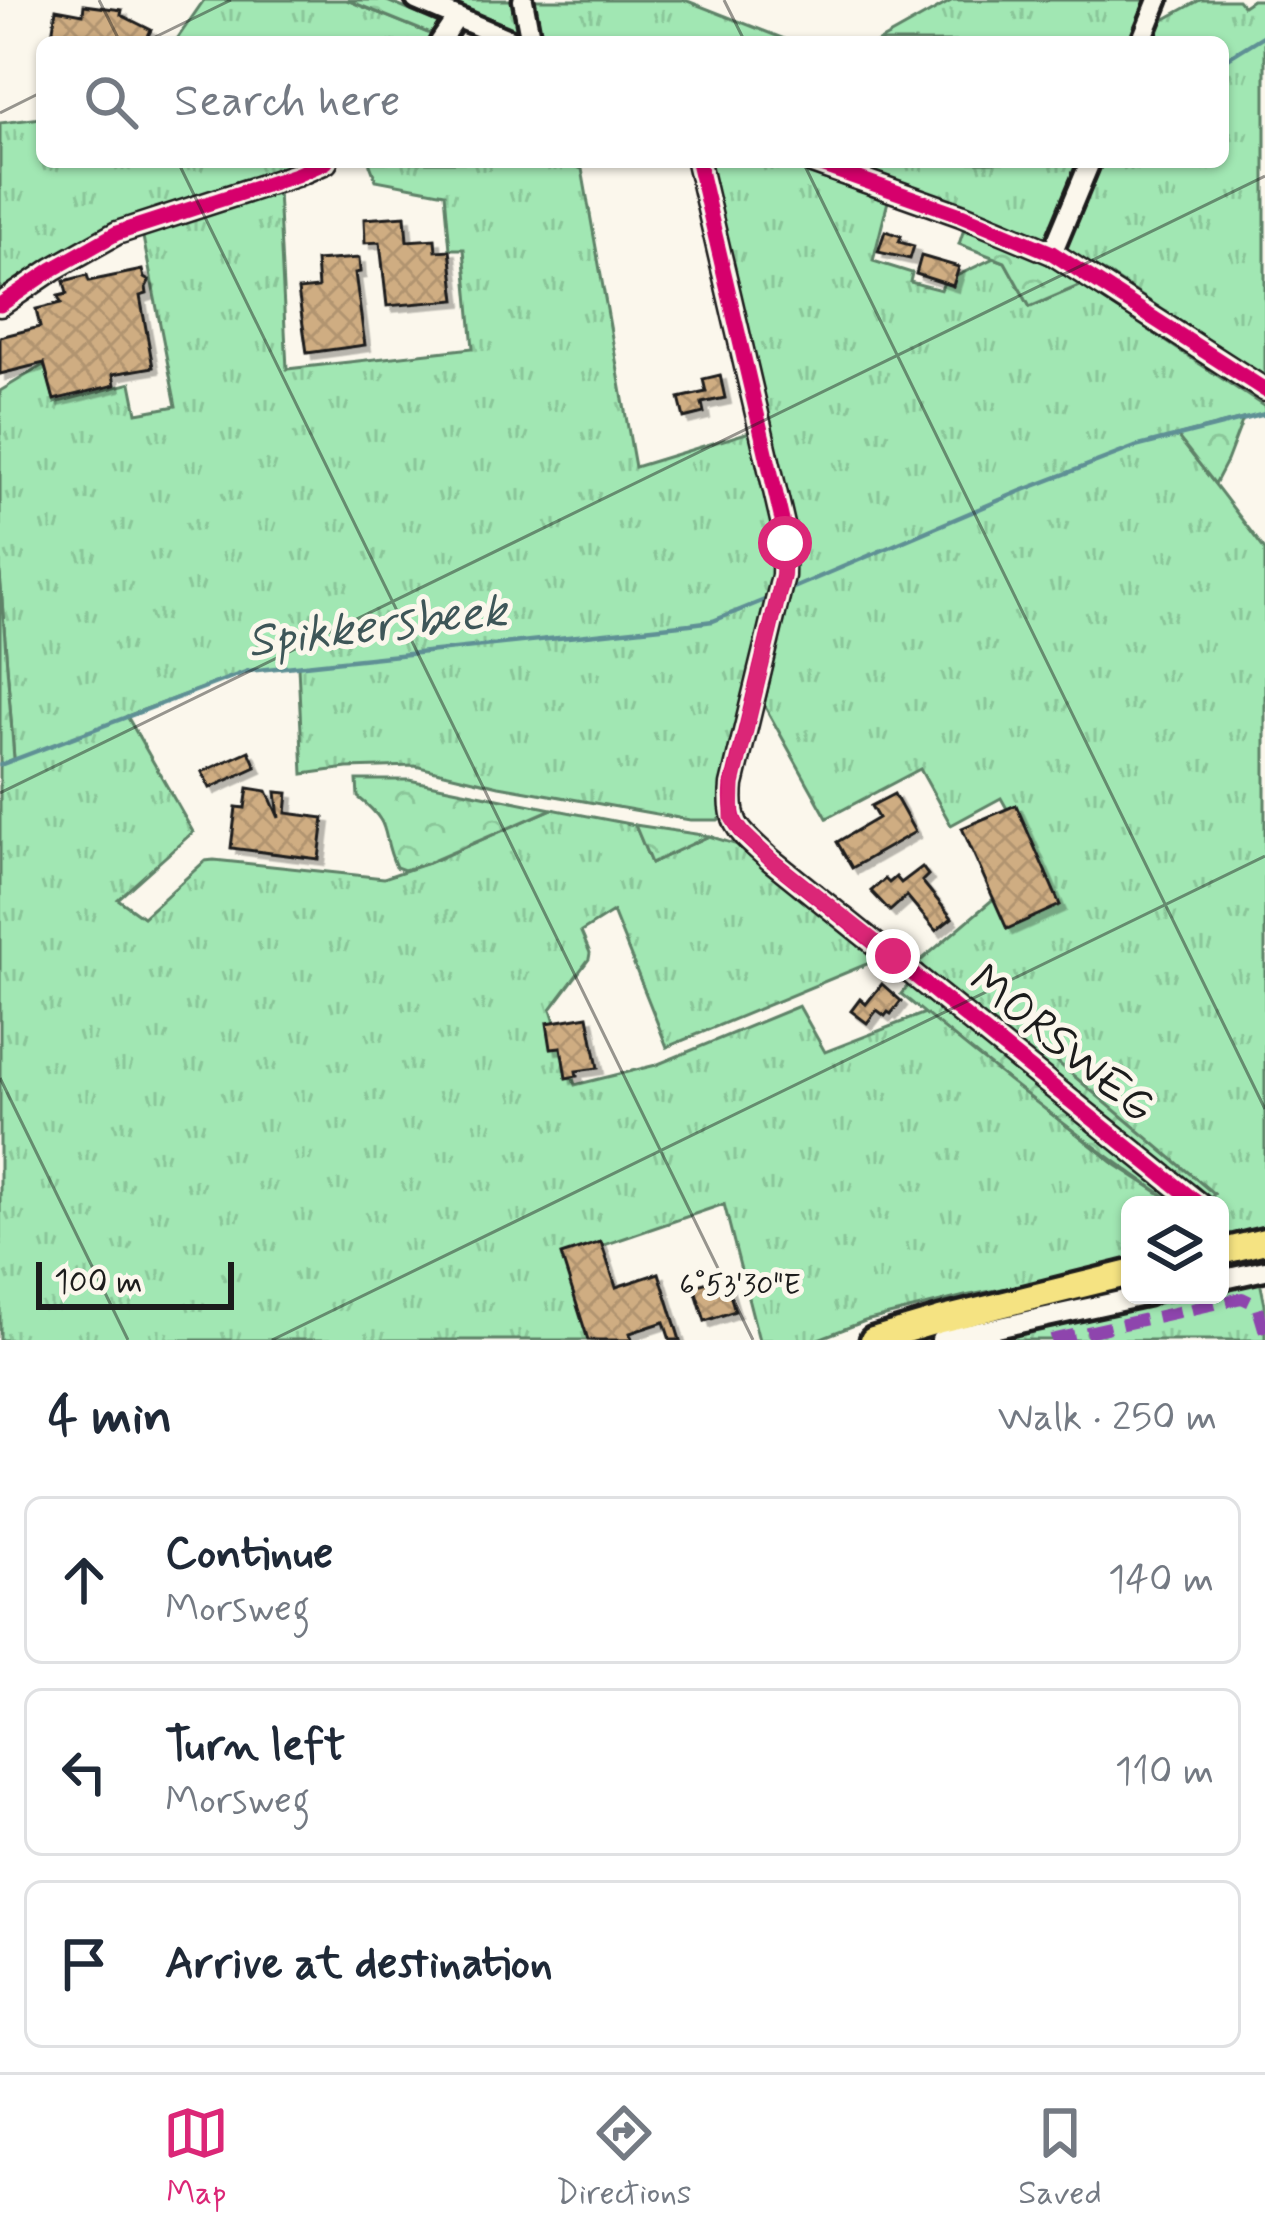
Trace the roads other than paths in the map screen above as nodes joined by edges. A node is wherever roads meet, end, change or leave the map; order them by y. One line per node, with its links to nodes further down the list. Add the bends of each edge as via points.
1 (416, 0): 4 (street)
2 (523, 0): 7 (street)
3 (1159, 0): 8 (street)
4 (457, 17): 5 (street); 6 (street)
5 (444, 36)
6 (501, 36)
7 (530, 36)
8 (1144, 36)
9 (312, 168): 14 (street, via 117,233)
10 (699, 168): 16 (street, MORSWEG, via 784,529 783,576 733,784 732,818 771,860)
11 (829, 168): 13 (street)
12 (1087, 168): 13 (street)
13 (1052, 253): 15 (street)
14 (0, 305)
15 (1265, 390)
16 (1188, 1196)
17 (1265, 1240): 18 (main road)
18 (1229, 1252)
19 (1265, 1270): 21 (street)
20 (1121, 1275): 23 (main road)
21 (1229, 1278)
22 (1121, 1301): 24 (street)
23 (873, 1340)
24 (941, 1340)

